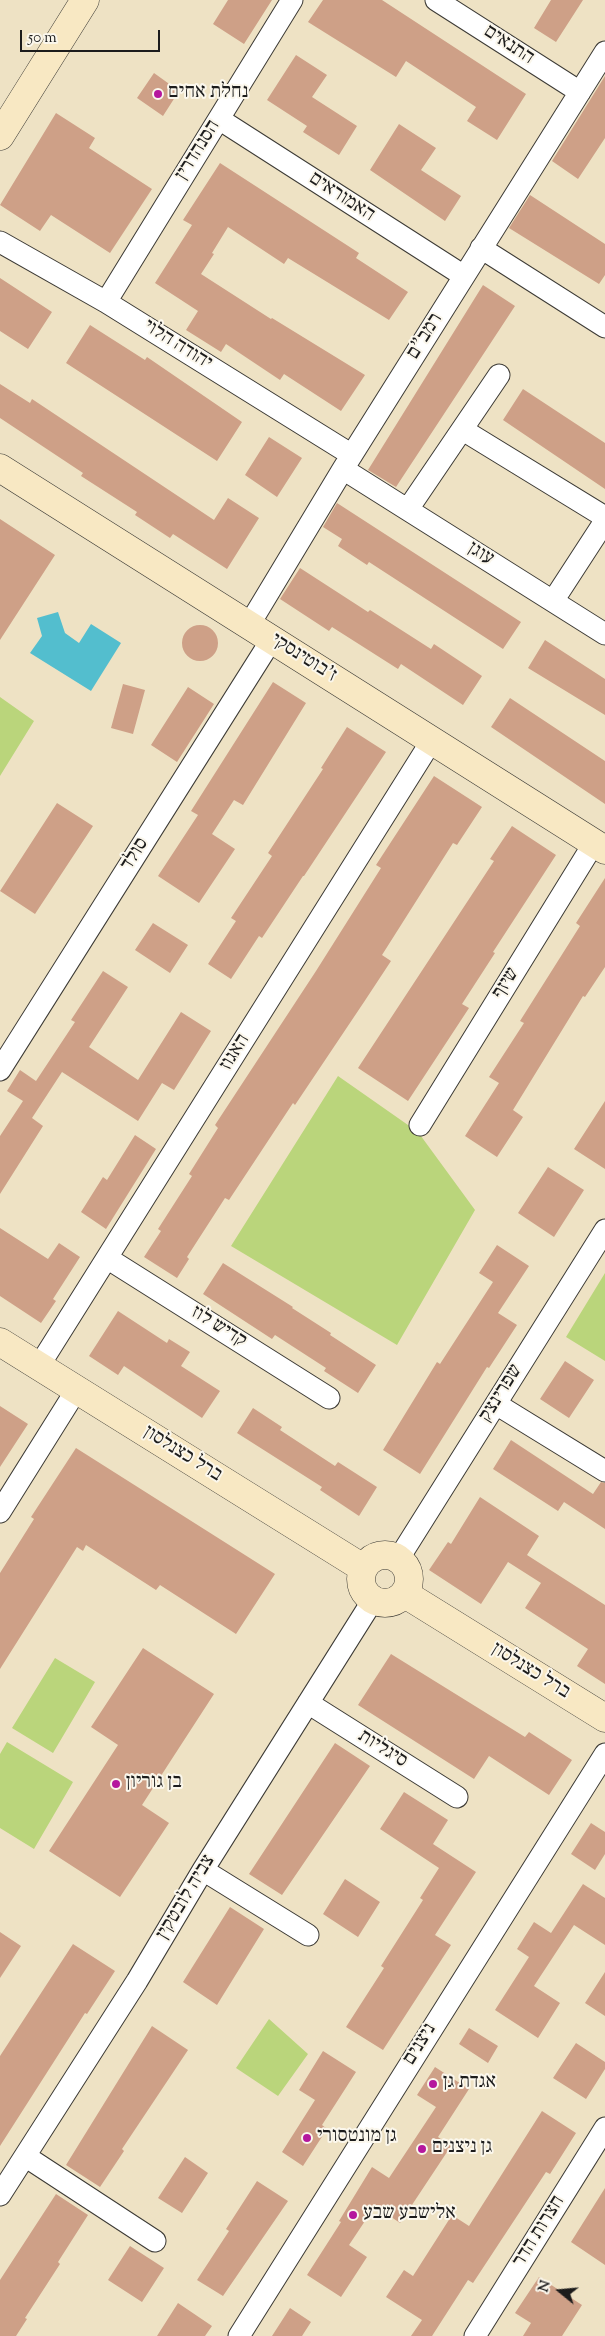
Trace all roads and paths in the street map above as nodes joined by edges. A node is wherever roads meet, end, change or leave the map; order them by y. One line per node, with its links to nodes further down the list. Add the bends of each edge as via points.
1 (85, 0): 7 (street)
2 (292, 0): 6 (street, הסנהדרין)
3 (436, 0): 5 (street, התנאים)
4 (605, 52): 5 (street, רמב"ם)
5 (580, 92): 9 (street, רמב"ם)
6 (219, 119): 10 (street, האמוראים); 11 (street, הסנהדרין)
7 (0, 136)
8 (0, 242): 11 (street, יהודה הלוי)
9 (481, 248): 10 (street, רמב"ם); 12 (street)
10 (464, 276): 15 (street, רמב"ם)
11 (106, 302): 15 (street, יהודה הלוי)
12 (605, 327)
13 (499, 375): 14 (street)
14 (463, 430): 17 (street); 18 (street)
15 (348, 462): 17 (street, עוגן); 21 (street, רמב"ם)
16 (0, 468): 21 (street, ז'בוטינסקי)
17 (408, 509): 20 (street, עוגן)
18 (605, 517)
19 (605, 521): 20 (street)
20 (553, 601): 22 (street, עוגן)
21 (249, 625): 23 (street, ז'בוטינסקי)
22 (605, 634)
23 (272, 639): 24 (street, ז'בוטינסקי); 26 (street, סולד)
24 (432, 740): 25 (street, ז'בוטינסקי); 29 (street, האגוז)
25 (599, 846): 27 (street, שיזף)
26 (0, 1070)
27 (420, 1125)
28 (605, 1230): 34 (street, שפרינצק)
29 (107, 1258): 31 (street, האגוז); 33 (street, קדיש לוז)
30 (0, 1342): 31 (street, ברל כצנלסון)
31 (39, 1366): 32 (street, ברל כצנלסון)
32 (77, 1389): 36 (street); 38 (street, ברל כצנלסון)
33 (329, 1398)
34 (496, 1404): 35 (street); 37 (street, שפרינצק)
35 (605, 1471)
36 (0, 1512)
37 (399, 1558): 38 (street, via 383,1554 374,1557); 39 (street, via 410,1578)
38 (363, 1568): 40 (street, via 362,1585)
39 (404, 1594): 40 (street, via 389,1603); 42 (street, ברל כצנלסון)
40 (373, 1600): 41 (street, צביה לובטקין)
41 (308, 1703): 44 (street, סיגליות); 45 (street, צביה לובטקין)
42 (605, 1718)
43 (605, 1754): 51 (street, ניצנים)
44 (457, 1797)
45 (203, 1870): 46 (street); 48 (street, צביה לובטקין, via 137,1981)
46 (308, 1935)
47 (605, 2128): 52 (street, חצרות הדר)
48 (25, 2156): 49 (street, צביה לובטקין); 50 (street)
49 (0, 2195)
50 (155, 2241)
51 (238, 2336)
52 (475, 2336)

